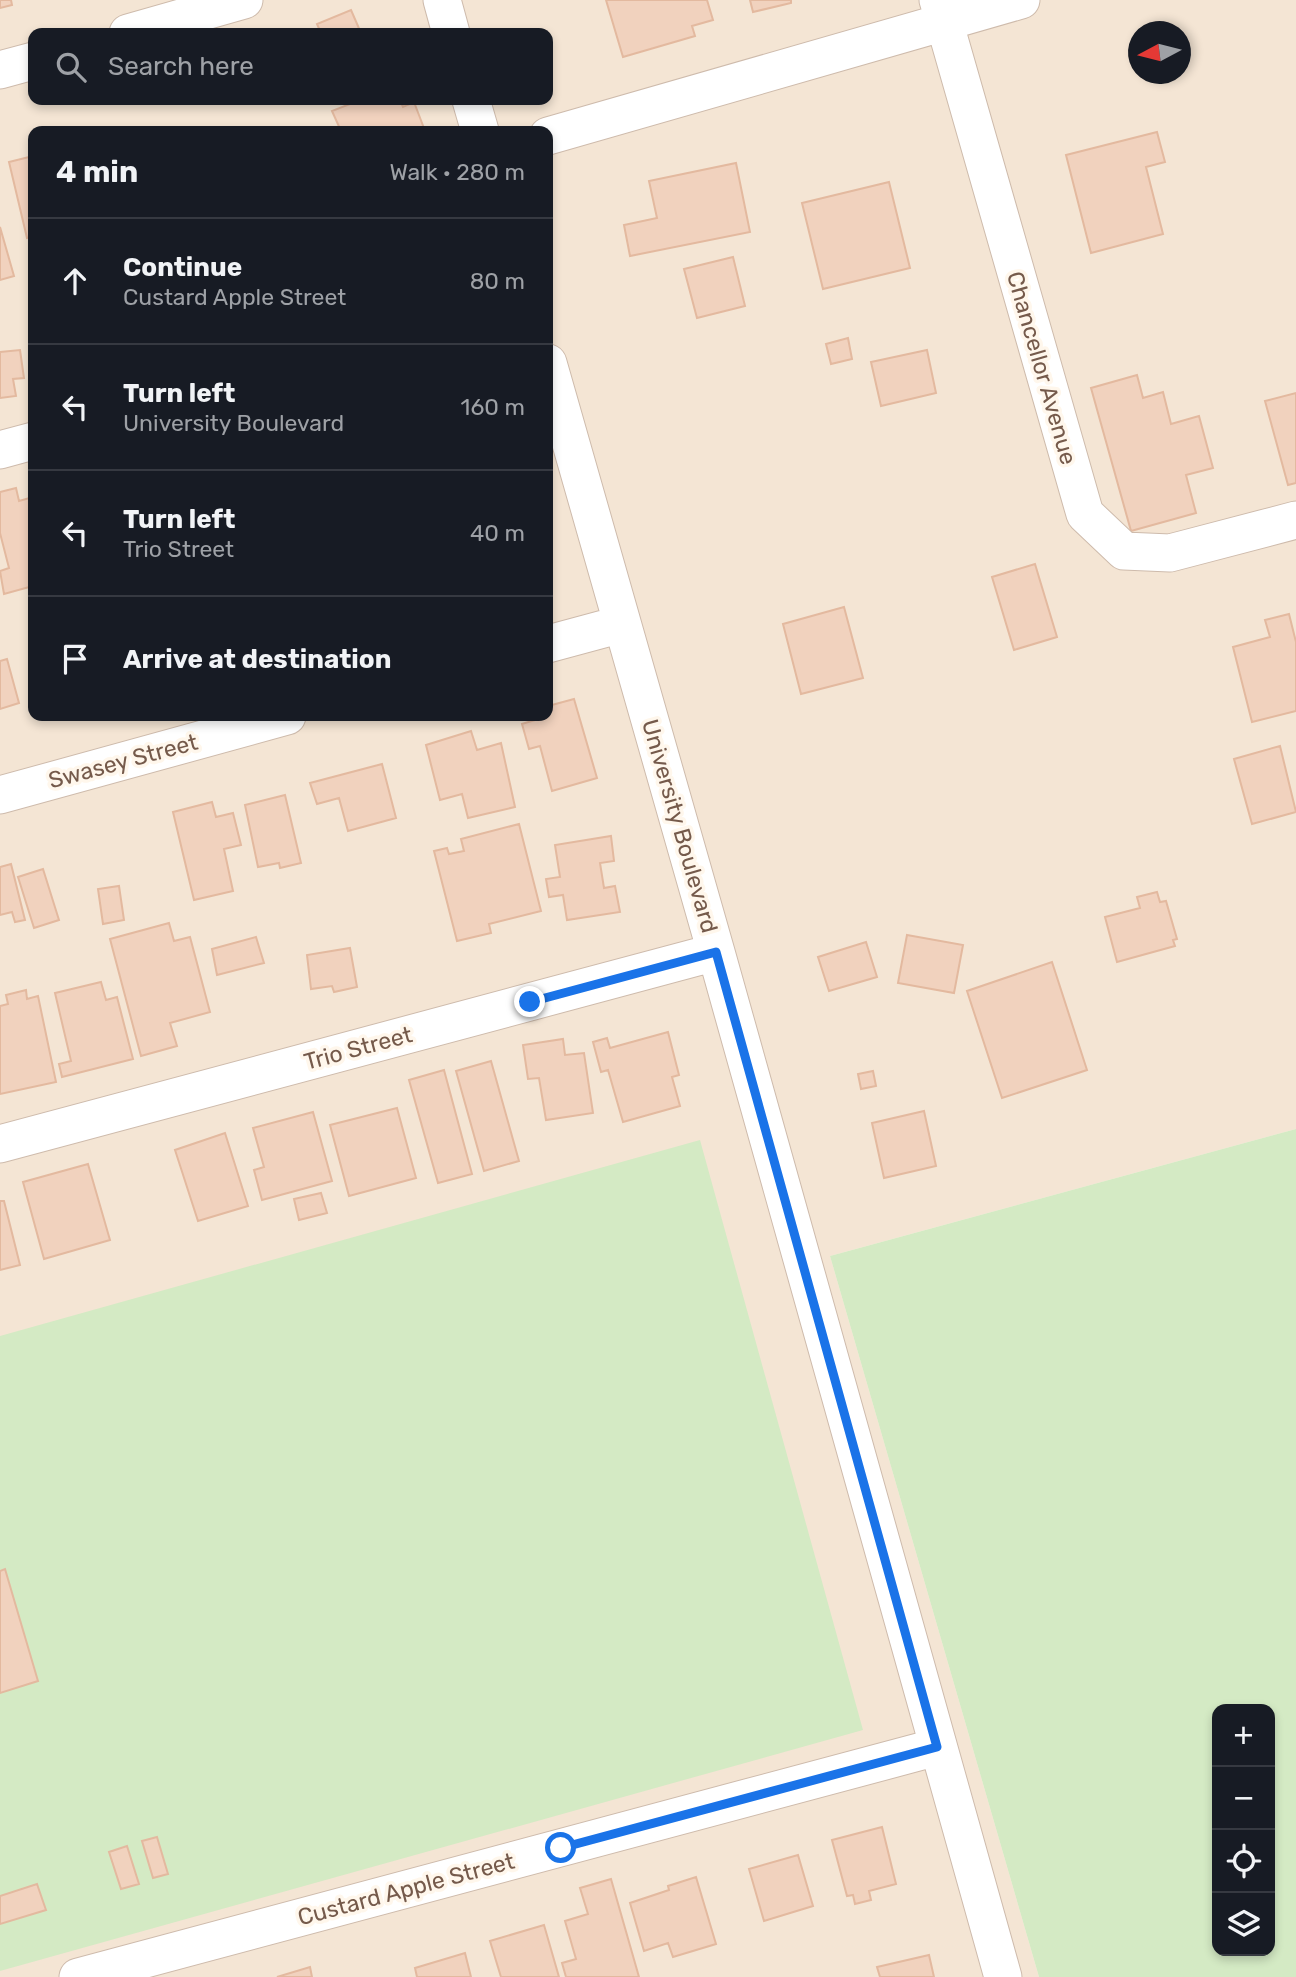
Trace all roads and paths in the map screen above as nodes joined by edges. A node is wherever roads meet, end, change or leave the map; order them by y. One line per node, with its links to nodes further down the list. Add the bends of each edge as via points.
1 (244, 0): 5 (street)
2 (442, 0): 6 (street)
3 (1021, 0): 4 (street)
4 (941, 11): 11 (street); 15 (street, Chancellor Avenue, via 1085,514 1124,551 1170,553)
5 (146, 28)
6 (450, 28)
7 (28, 62): 8 (street)
8 (0, 70)
9 (472, 105): 10 (street)
10 (479, 126)
11 (553, 134)
12 (553, 381): 16 (street, University Boulevard)
13 (28, 443): 14 (street)
14 (0, 450)
15 (1296, 520)
16 (622, 624): 17 (street); 20 (street, University Boulevard)
17 (553, 643)
18 (270, 721): 19 (street, Swasey Street)
19 (0, 795)
20 (716, 952): 21 (street, Trio Street); 22 (street, University Boulevard)
21 (0, 1143)
22 (937, 1747): 23 (street, Custard Apple Street); 24 (street, University Boulevard)
23 (78, 1977)
24 (1003, 1977)

